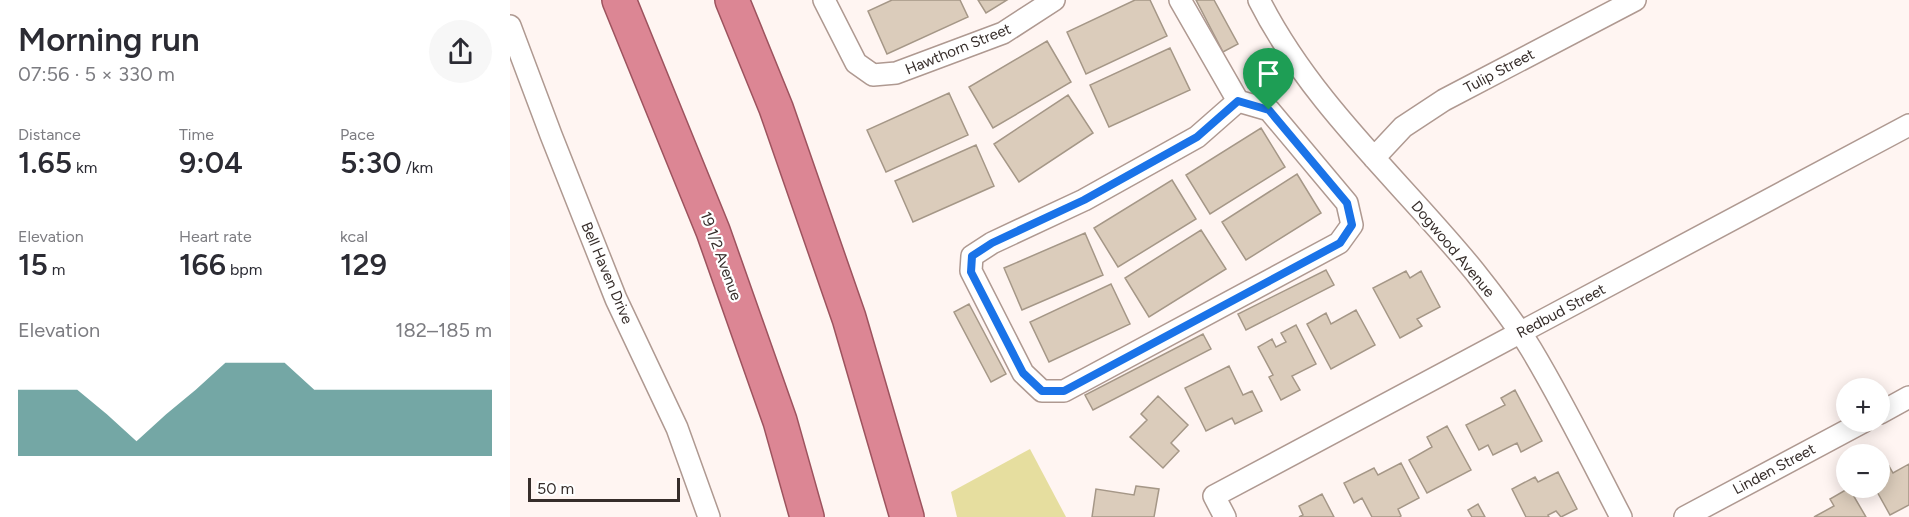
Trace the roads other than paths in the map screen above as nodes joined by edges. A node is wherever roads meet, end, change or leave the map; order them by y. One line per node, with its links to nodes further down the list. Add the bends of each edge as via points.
1 (619, 0): 17 (highway, 19 1/2 Avenue, via 713,231 780,421)
2 (732, 0): 18 (highway, via 776,108 849,318)
3 (824, 0): 4 (street, Hawthorn Street, via 856,63 873,75 896,73 1003,33)
4 (1054, 0)
5 (1179, 0): 9 (street)
6 (1258, 0): 11 (street, Dogwood Avenue, via 1303,72)
7 (1635, 0): 11 (street, Tulip Street, via 1444,100 1403,127)
8 (510, 26): 16 (street, Bell Haven Drive, via 616,298 677,428)
9 (1238, 101): 9 (street, via 1197,137 972,256 971,272 1023,373 1042,391 1064,391 1340,243 1352,225 1347,203 1269,110)
10 (1909, 125): 12 (street, Redbud Street)
11 (1374, 158): 12 (street, Dogwood Avenue, via 1439,229)
12 (1520, 333): 19 (street, Redbud Street, via 1214,496); 20 (street, Dogwood Avenue)
13 (1909, 397): 14 (street)
14 (1890, 407)
15 (1844, 432): 21 (street, Linden Street)
16 (709, 517)
17 (807, 517)
18 (907, 517)
19 (1225, 517)
20 (1621, 517)
21 (1685, 517)

